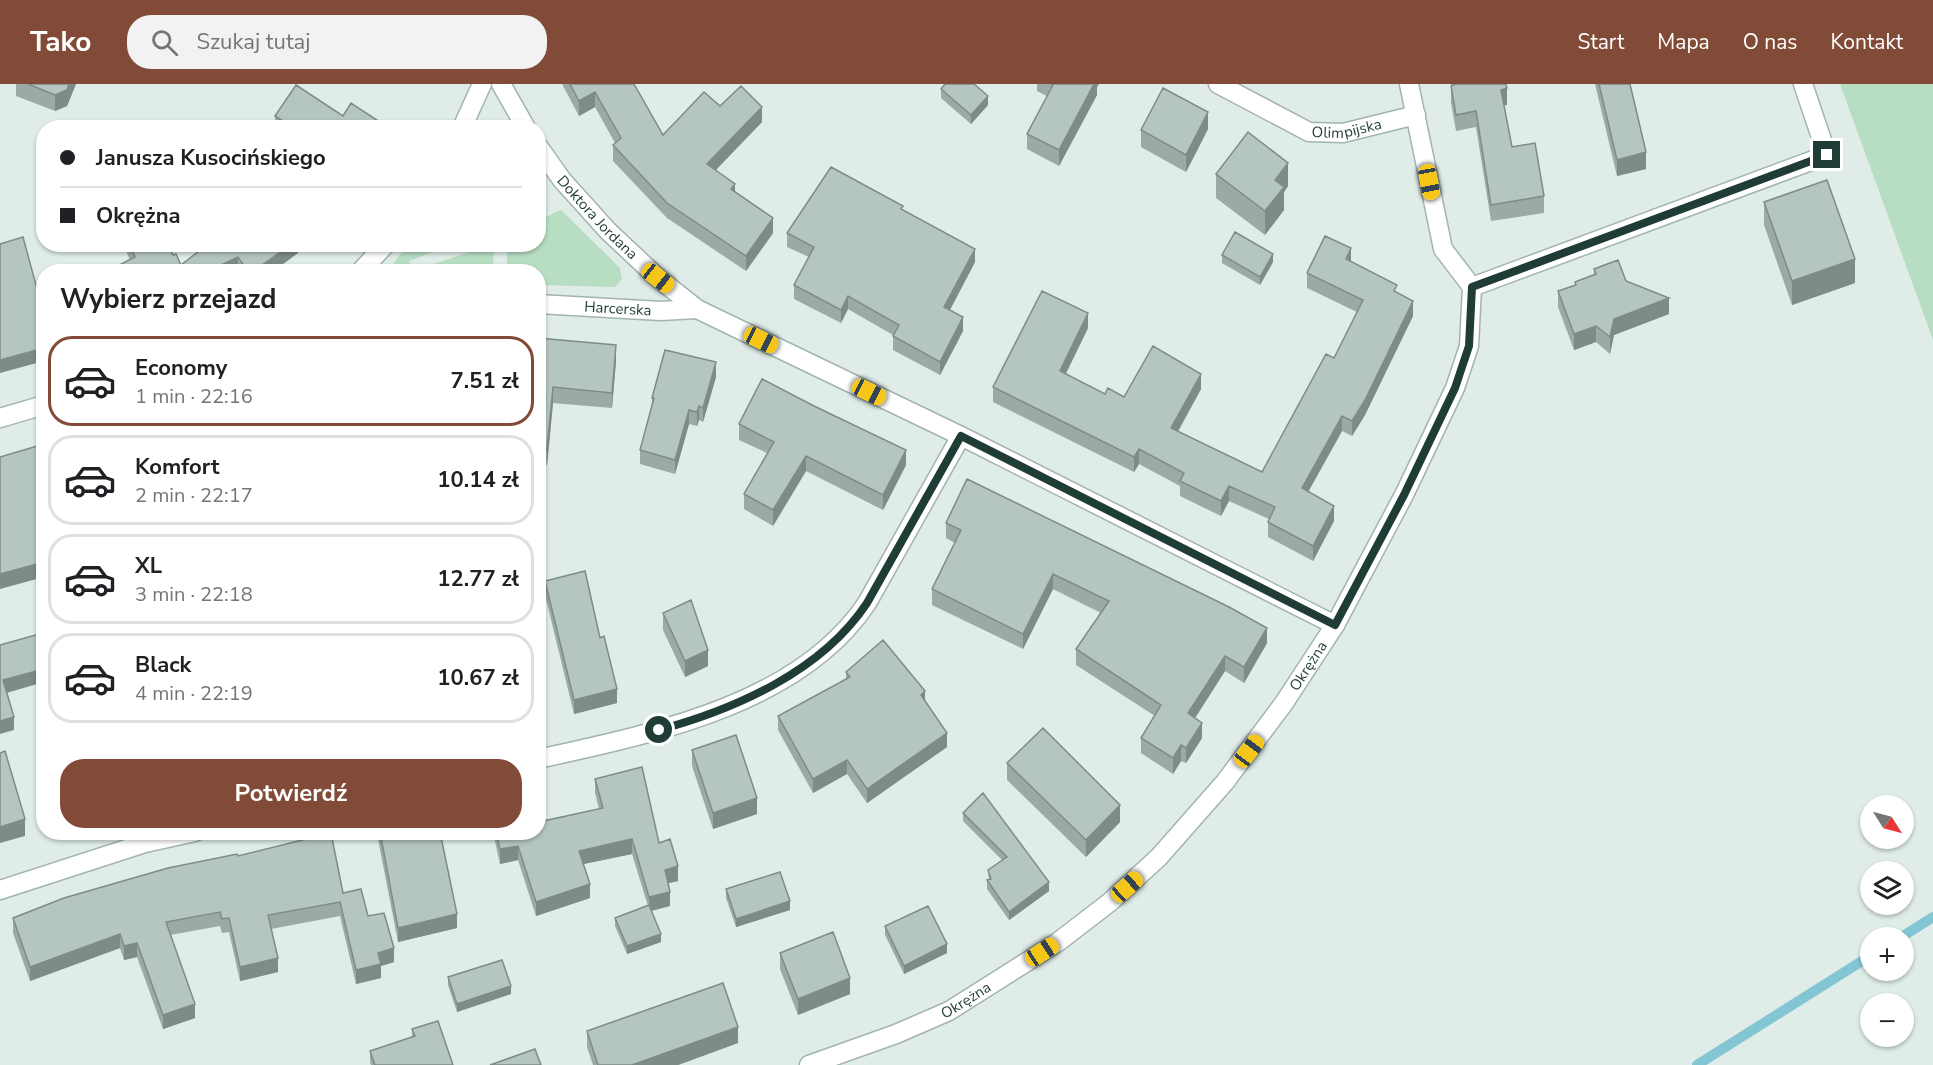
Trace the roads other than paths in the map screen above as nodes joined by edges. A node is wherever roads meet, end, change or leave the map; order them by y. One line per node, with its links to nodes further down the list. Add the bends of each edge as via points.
1 (482, 84): 7 (street)
2 (501, 84): 8 (street)
3 (1218, 84): 6 (street, Olimpijska, via 1309,132 1343,134)
4 (1409, 84): 6 (street)
5 (1803, 84): 12 (street, via 1827,155)
6 (1416, 115): 12 (street, via 1443,249)
7 (466, 120)
8 (521, 120)
9 (546, 157): 14 (street, Doktora Jordana, via 608,231)
10 (379, 252): 11 (street)
11 (367, 264)
12 (1472, 287): 18 (street, Okrężna, via 1469,346 1455,388)
13 (546, 304): 14 (street, Harcerska, via 661,311)
14 (697, 309): 17 (street, Doktora Jordana)
15 (36, 407): 16 (street)
16 (0, 418)
17 (961, 436): 18 (street, Doktora Jordana); 19 (street, via 853,624 806,666 735,705 625,740)
18 (1335, 625): 22 (street, Okrężna, via 1225,783 1160,857 1110,902 1058,942 949,1011)
19 (546, 757)
20 (159, 840): 21 (street)
21 (0, 890)
22 (809, 1065)

